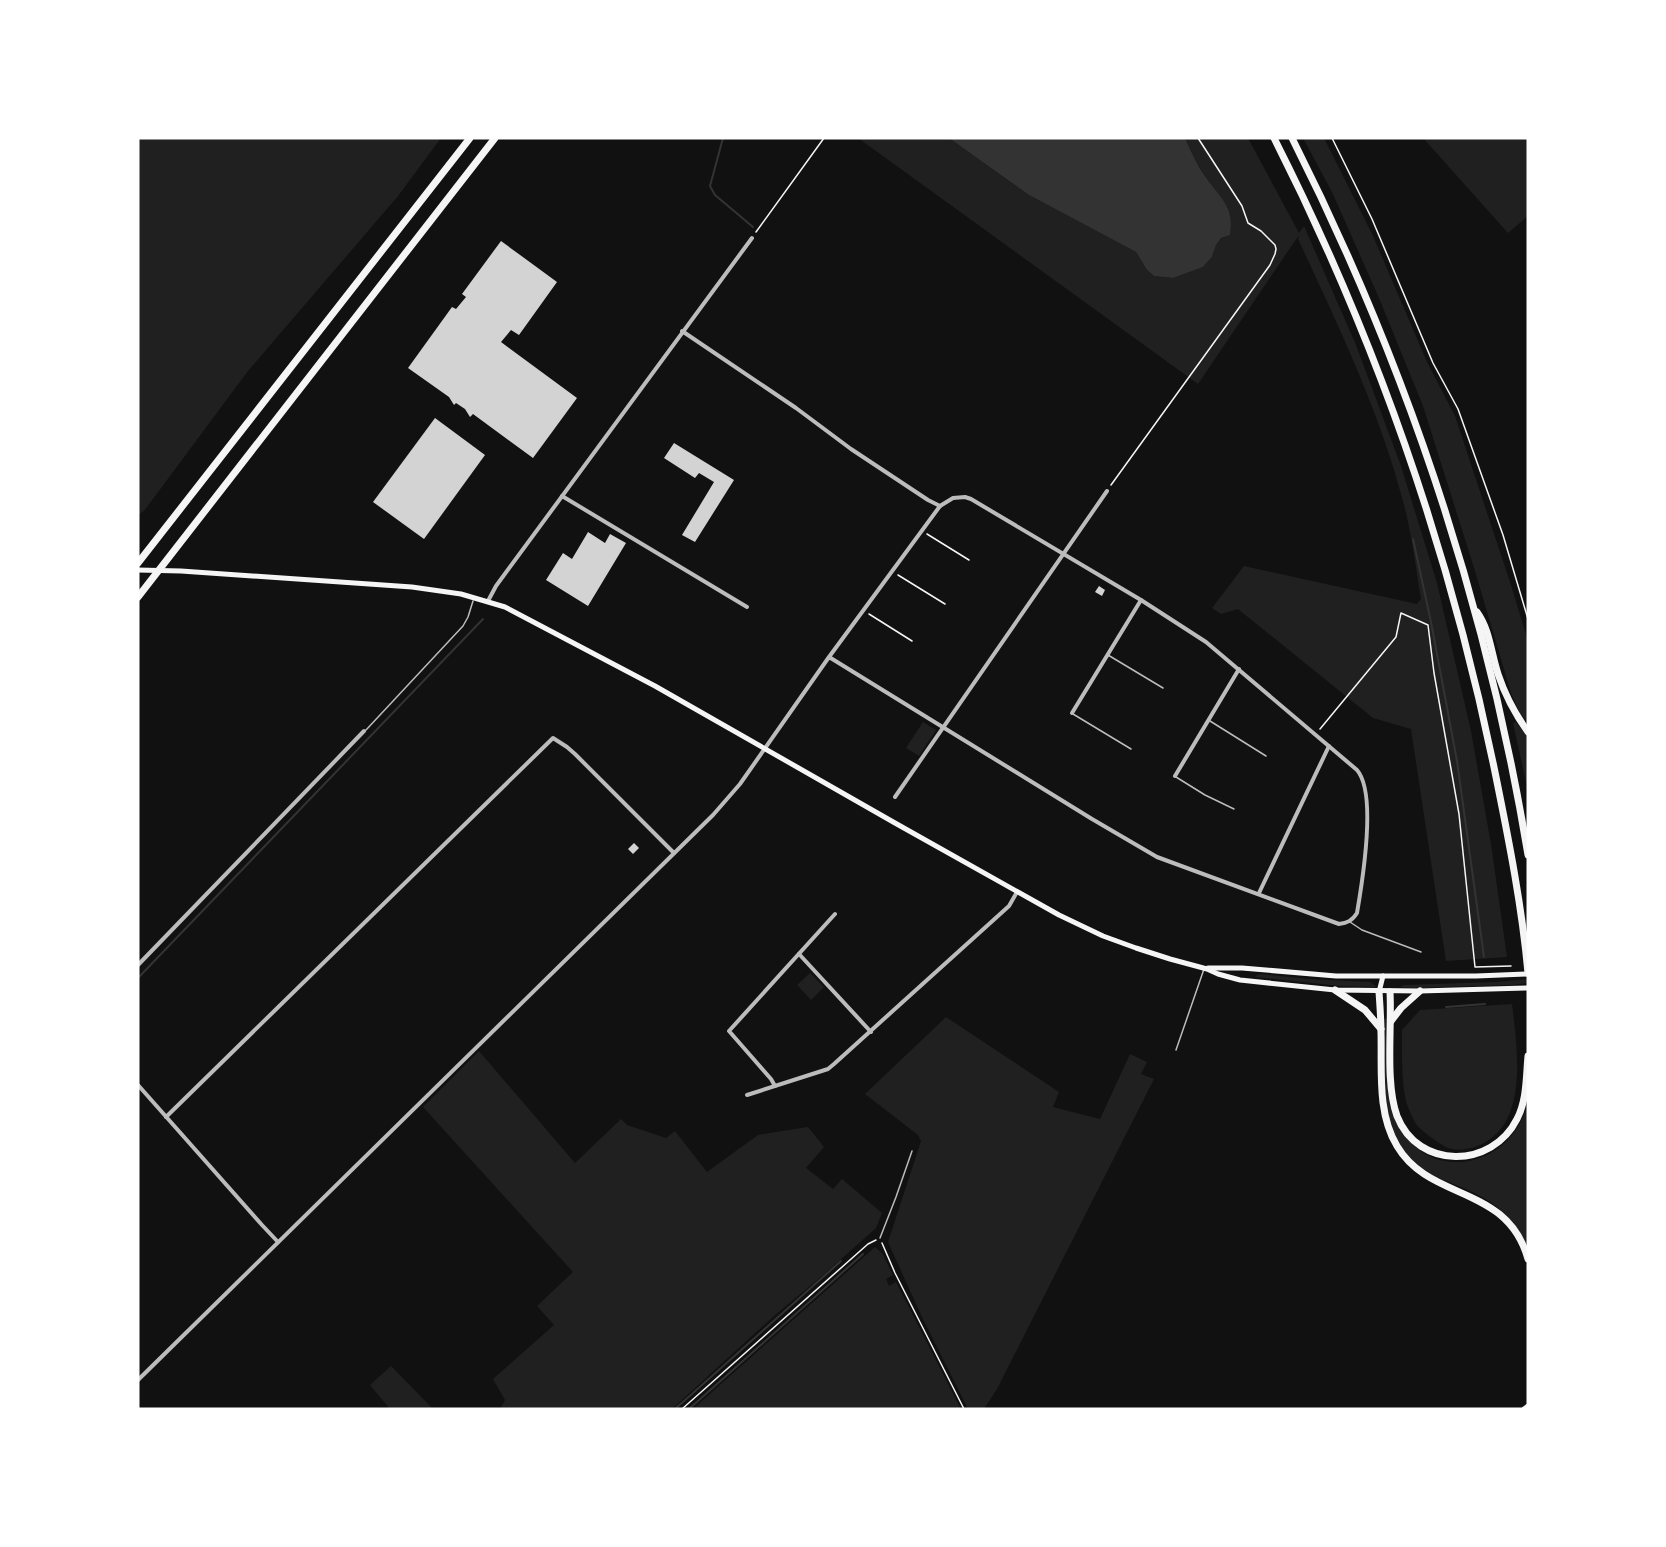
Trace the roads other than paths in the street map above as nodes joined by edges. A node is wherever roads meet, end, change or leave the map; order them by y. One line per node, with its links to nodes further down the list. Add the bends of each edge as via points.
1 (470, 138): 11 (highway)
2 (495, 138): 13 (highway)
3 (1274, 138): 45 (highway, via 1362,326 1437,539 1484,718 1506,826)
4 (1292, 138): 18 (highway, via 1338,232 1412,412)
5 (752, 238): 6 (street)
6 (682, 331): 8 (street); 9 (street)
7 (1107, 491): 10 (street)
8 (562, 496): 16 (street); 17 (street)
9 (940, 506): 10 (street, via 953,498 971,499); 20 (street)
10 (1064, 554): 15 (street); 25 (street)
11 (138, 563)
12 (138, 570): 14 (main road, via 412,587)
13 (139, 596)
14 (474, 597): 16 (main road); 26 (lane, via 463,626)
15 (1140, 600): 19 (street); 21 (street, via 1206,642)
16 (488, 601): 29 (main road, via 655,686)
17 (747, 607)
18 (1474, 608): 27 (highway, via 1485,622 1506,695); 36 (highway, via 1501,715)
19 (1107, 654): 22 (lane); 23 (street)
20 (829, 657): 25 (street); 29 (street)
21 (1239, 669): 24 (street); 28 (street)
22 (1163, 688)
23 (1072, 713): 30 (lane)
24 (1209, 721): 31 (lane); 32 (street)
25 (942, 727): 33 (street); 38 (street, via 1157,857)
26 (364, 731): 43 (street)
27 (1528, 732)
28 (1329, 746): 38 (street); 40 (street, via 1357,770 1364,784 1365,863 1357,913)
29 (765, 748): 35 (street, via 740,784); 37 (main road)
30 (1131, 749)
31 (1266, 756)
32 (1175, 776): 34 (lane)
33 (895, 797)
34 (1234, 809)
35 (674, 853): 60 (street, via 575,754 553,738); 63 (street)
36 (1528, 855)
37 (1017, 892): 44 (main road, via 1103,936); 54 (street, via 1010,906)
38 (1258, 893): 40 (street, via 1339,924)
39 (835, 914): 42 (street)
40 (1349, 922): 41 (lane)
41 (1421, 952)
42 (799, 954): 54 (street); 58 (street, via 729,1032)
43 (138, 965)
44 (1205, 968): 46 (main road); 48 (main road, via 1240,980); 55 (lane)
45 (1528, 973): 46 (main road)
46 (1384, 976): 49 (main road); 50 (main road)
47 (1528, 988): 51 (main road)
48 (1335, 990): 49 (main road); 53 (highway, via 1365,1010)
49 (1379, 992): 50 (main road); 53 (highway)
50 (1390, 992): 51 (main road); 52 (highway)
51 (1420, 992): 52 (highway)
52 (1391, 1021): 56 (highway, via 1391,1086 1397,1116 1420,1146 1443,1155 1480,1154 1509,1133 1522,1105)
53 (1381, 1030): 64 (highway, via 1381,1086 1386,1121 1396,1145 1411,1165 1430,1179 1495,1210 1510,1224)
54 (871, 1032): 58 (street, via 828,1069)
55 (1176, 1050)
56 (1528, 1056)
57 (138, 1086): 60 (street)
58 (775, 1086): 59 (street)
59 (747, 1095)
60 (166, 1117): 63 (street)
61 (912, 1151): 62 (lane)
62 (880, 1238)
63 (278, 1242): 65 (street)
64 (1528, 1259)
65 (138, 1380)
66 (1528, 1406): 67 (main road)
67 (1524, 1409)

